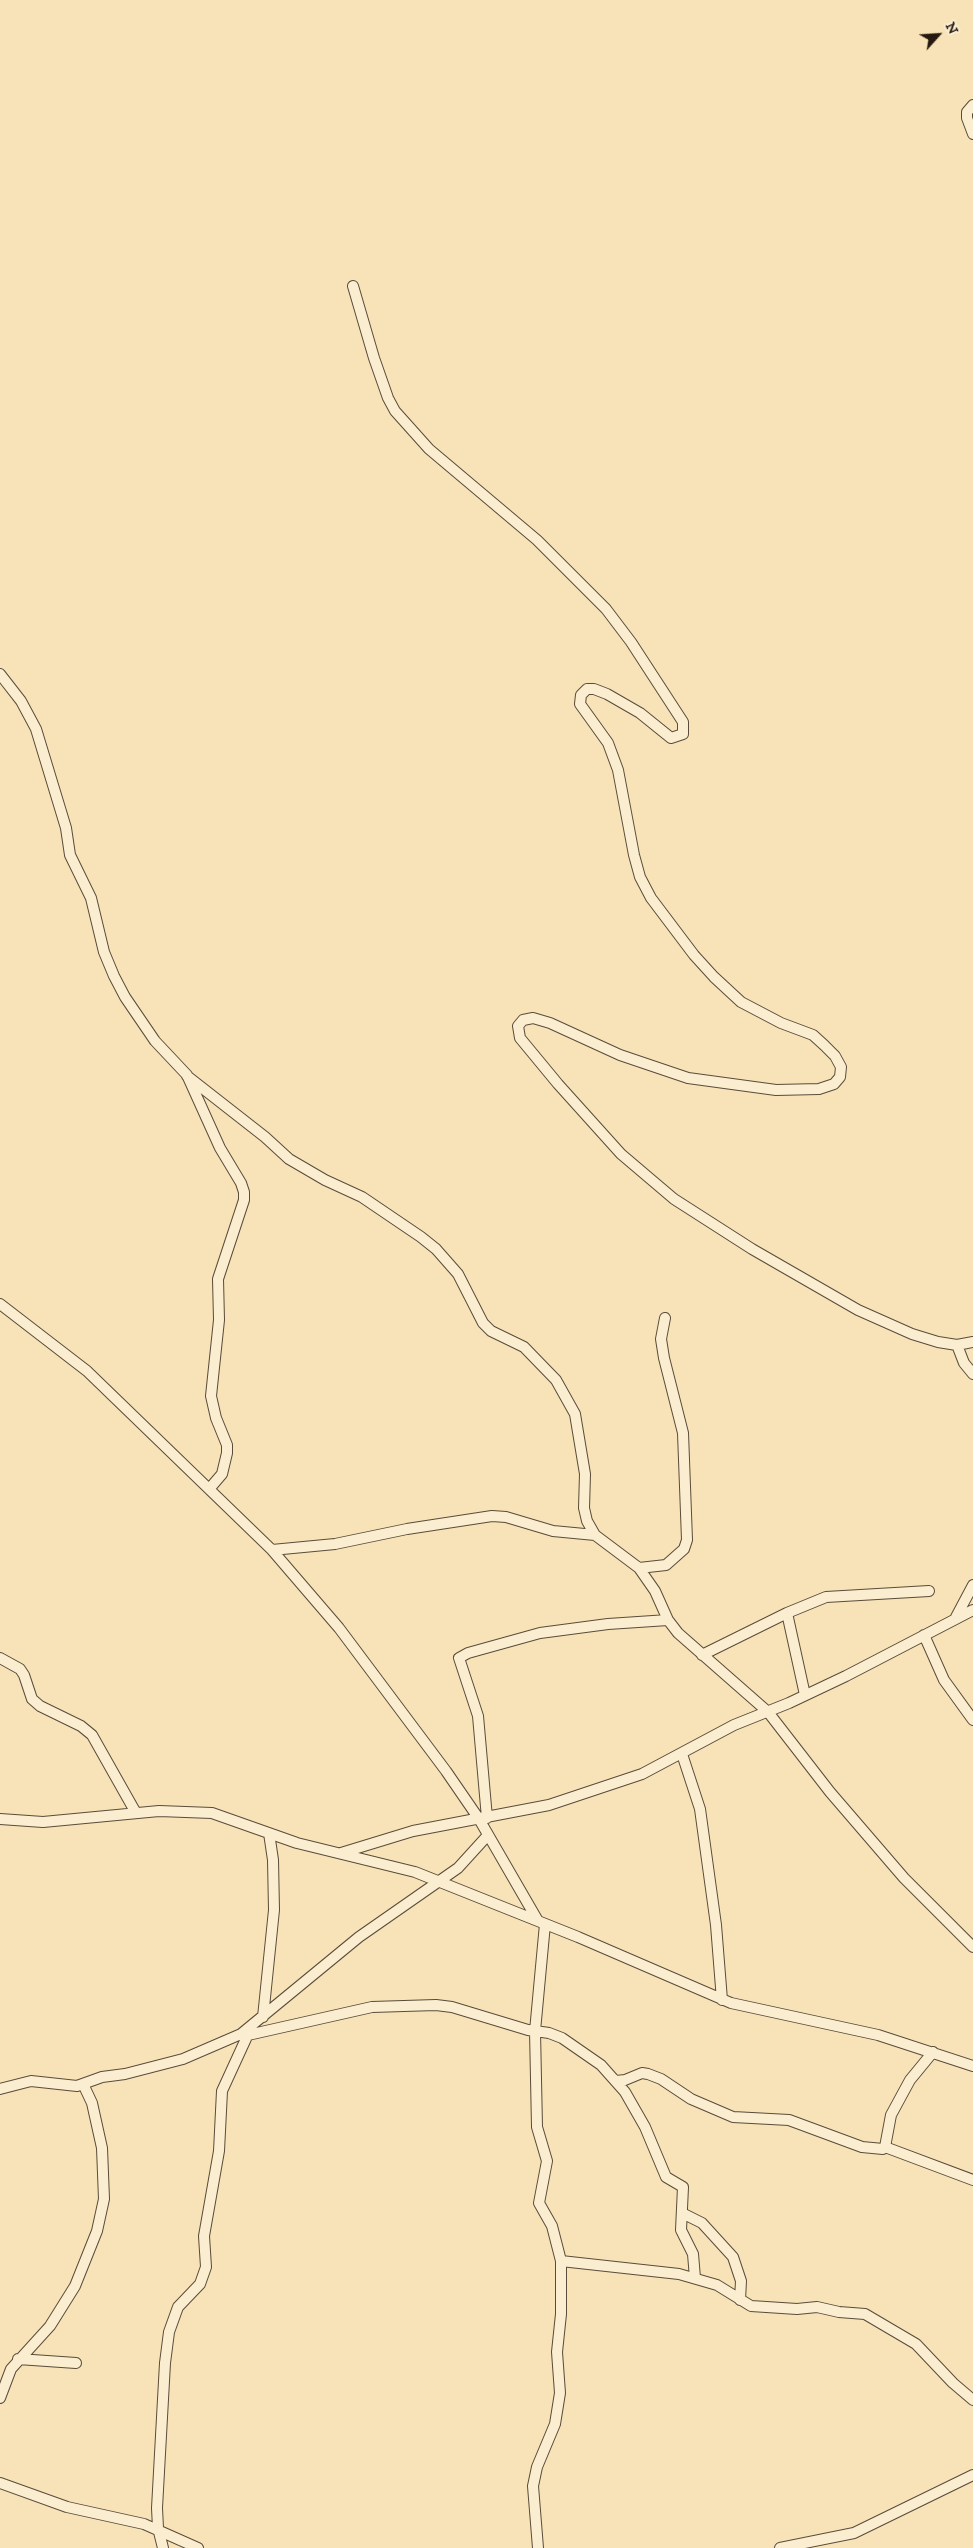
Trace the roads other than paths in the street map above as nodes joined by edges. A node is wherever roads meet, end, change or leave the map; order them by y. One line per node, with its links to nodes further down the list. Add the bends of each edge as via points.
1 (973, 105): 2 (street, via 967,118)
2 (973, 134)
3 (353, 286): 9 (street, via 374,358 395,411 429,449 537,540 606,609 684,722 682,734 671,738 607,694 594,689 581,695 580,704 608,743 618,770 634,855 640,877 651,898 694,956 714,977 741,1002 818,1040 835,1056 841,1067 840,1077 834,1084 819,1090 776,1090 688,1078 620,1055 533,1018 523,1020 518,1026 520,1038 621,1154 674,1199 752,1249 858,1310 912,1334)
4 (0, 674): 5 (street, via 25,707 36,729 66,828 70,855 91,898 104,952 114,976 155,1042)
5 (187, 1075): 11 (street, via 244,1192 218,1279 219,1320 211,1396 227,1452 222,1474); 12 (street, via 289,1159 362,1197 436,1249 458,1274 483,1323 491,1331 524,1347 556,1380 575,1414 585,1474 584,1508)
6 (2, 1309): 11 (street, via 86,1371)
7 (665, 1318): 14 (street, via 662,1349 683,1434 687,1540 684,1550 666,1565)
8 (973, 1342): 9 (street)
9 (957, 1345): 10 (street, via 964,1363)
10 (973, 1374)
11 (210, 1488): 13 (street)
12 (595, 1535): 13 (street, via 553,1531 492,1516 336,1544); 14 (street)
13 (272, 1550): 30 (street, via 339,1628)
14 (639, 1568): 20 (street, via 655,1591)
15 (973, 1585): 19 (street)
16 (929, 1591): 18 (street, via 831,1596)
17 (973, 1610): 19 (street)
18 (787, 1613): 22 (street); 24 (street)
19 (956, 1617): 21 (street)
20 (668, 1620): 22 (street, via 678,1634); 30 (street, via 540,1633 459,1658 478,1716)
21 (924, 1635): 24 (street); 26 (street, via 944,1680)
22 (702, 1655): 25 (street)
23 (0, 1658): 28 (street, via 20,1669 32,1700 92,1735)
24 (805, 1695): 25 (street)
25 (768, 1712): 27 (street, via 734,1724); 36 (street, via 830,1792 904,1878)
26 (973, 1720)
27 (682, 1754): 30 (street, via 656,1769 548,1806); 37 (street, via 700,1808)
28 (136, 1813): 29 (street, via 62,1822); 31 (street, via 212,1813)
29 (0, 1819)
30 (483, 1819): 32 (street); 33 (street, via 412,1831)
31 (269, 1833): 33 (street); 38 (street, via 274,1910)
32 (488, 1835): 34 (street, via 473,1854); 35 (street)
33 (339, 1853): 34 (street, via 398,1867)
34 (440, 1882): 35 (street); 38 (street, via 359,1937)
35 (542, 1922): 37 (street); 40 (street)
36 (973, 1947)
37 (722, 2000): 41 (street, via 878,2035)
38 (263, 2017): 39 (street)
39 (250, 2031): 40 (street, via 372,2007 436,2005); 44 (street, via 183,2059); 58 (street, via 222,2091 218,2158 204,2236 206,2267 200,2284 178,2307 169,2332 157,2494)
40 (535, 2031): 43 (street, via 555,2034 574,2045); 49 (street, via 537,2127 547,2161 539,2203 552,2226)
41 (933, 2052): 42 (street); 46 (street, via 910,2080 892,2115)
42 (973, 2066)
43 (616, 2081): 46 (street, via 648,2074 691,2099 733,2117 789,2120 862,2147); 48 (street, via 629,2098 666,2177 683,2186)
44 (83, 2084): 45 (street, via 67,2086 31,2081); 52 (street, via 92,2103 102,2148 105,2188 99,2223 75,2286 50,2326)
45 (0, 2089)
46 (886, 2147): 47 (street)
47 (973, 2180)
48 (682, 2213): 50 (street, via 681,2230 692,2252); 51 (street, via 702,2224 733,2257 741,2281)
49 (561, 2261): 50 (street, via 672,2272); 62 (street, via 557,2352 560,2398 555,2424 533,2486)
50 (695, 2278): 51 (street, via 724,2288)
51 (740, 2300): 55 (street, via 750,2306 817,2307 865,2314 916,2344 952,2383)
52 (18, 2359): 53 (street); 54 (street)
53 (76, 2363)
54 (0, 2398)
55 (973, 2400)
56 (973, 2476): 59 (street, via 874,2525)
57 (0, 2483): 58 (street, via 46,2501)
58 (158, 2528): 60 (street); 61 (street)
59 (812, 2546): 63 (street)
60 (163, 2548)
61 (198, 2548)
62 (538, 2548)
63 (780, 2548)

